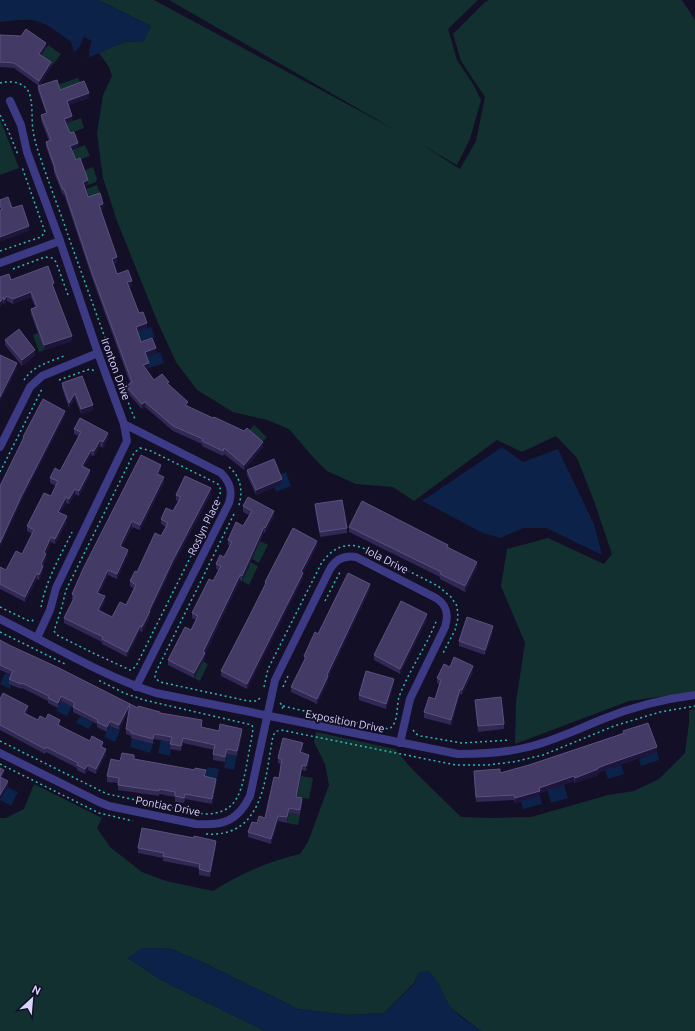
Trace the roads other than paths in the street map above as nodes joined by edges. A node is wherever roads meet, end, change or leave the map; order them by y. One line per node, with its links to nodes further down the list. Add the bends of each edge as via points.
1 (10, 101): 2 (street, Ironton Drive, via 21,125 27,152)
2 (60, 241): 3 (street); 4 (street, Ironton Drive)
3 (0, 263)
4 (98, 353): 5 (street, Ironton Drive); 6 (street, via 42,376 30,387)
5 (124, 424): 8 (street, Ironton Drive, via 127,441 56,588 50,610); 9 (street, Roslyn Place, via 221,473 231,489 229,503)
6 (0, 447)
7 (0, 619): 8 (street, Exposition Drive)
8 (37, 638): 9 (street, Exposition Drive)
9 (136, 686): 11 (street, Exposition Drive)
10 (695, 695): 12 (street, Exposition Drive, via 622,712 547,742 512,751 458,754)
11 (267, 716): 12 (street, Exposition Drive); 12 (street, Iola Drive, via 275,680 330,569 334,562 341,558 356,557 443,602 446,609 448,618 445,627 410,699); 13 (street, Pontiac Drive, via 246,805 224,823 211,825 196,824 99,802)
12 (400, 743)
13 (0, 753)

